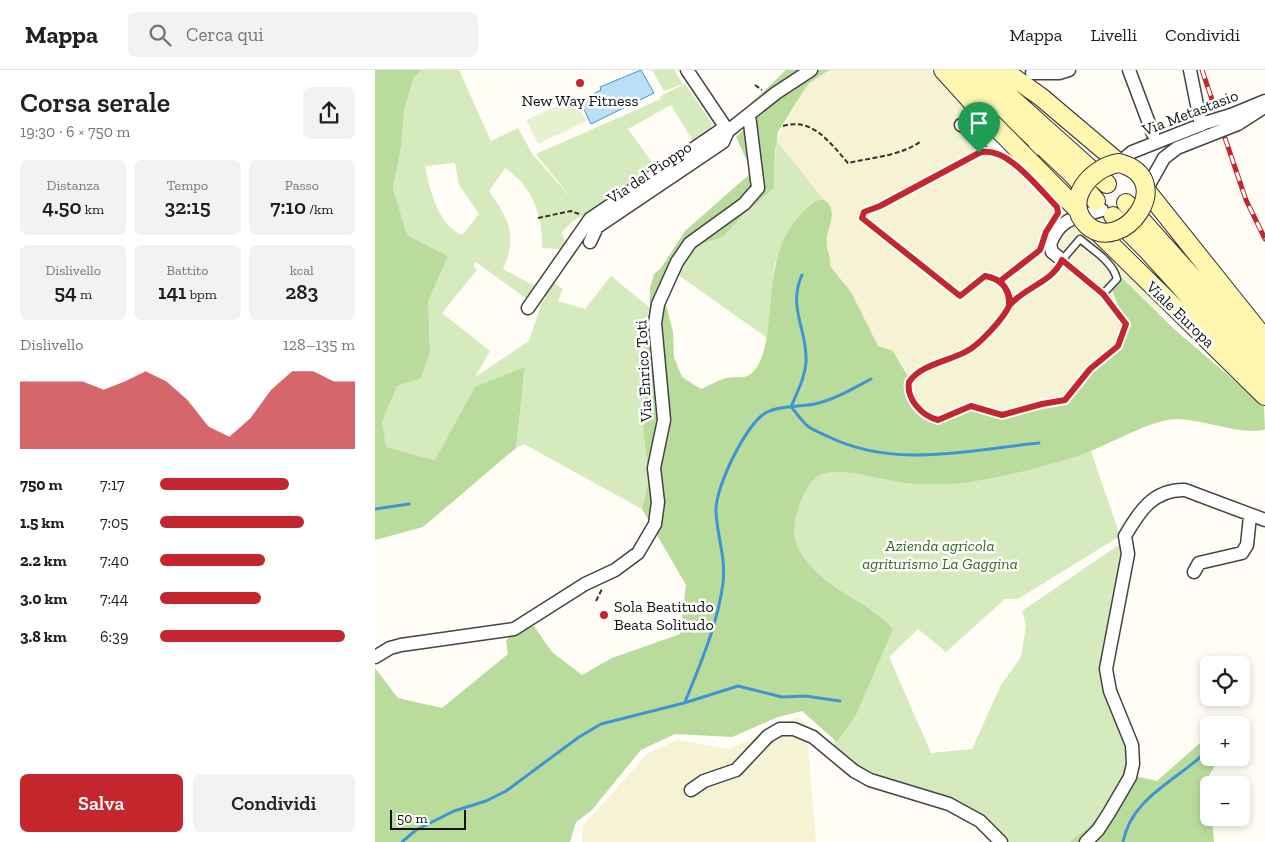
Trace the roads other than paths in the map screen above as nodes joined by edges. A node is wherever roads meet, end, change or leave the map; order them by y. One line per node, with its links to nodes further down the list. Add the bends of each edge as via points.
1 (687, 70): 17 (street)
2 (811, 70): 13 (street, via 776,92)
3 (943, 70): 24 (street, Viale Europa, bridge)
4 (962, 70): 19 (street, Viale Europa)
5 (980, 70): 21 (street, Viale Europa)
6 (1003, 70): 10 (street)
7 (1069, 70): 10 (street)
8 (1129, 70): 18 (street)
9 (1190, 70): 16 (street)
10 (1033, 83): 20 (street)
11 (1265, 101): 14 (street, Via Metastasio)
12 (1265, 106): 14 (street, Via Metastasio)
13 (749, 115): 17 (street); 37 (street, Via Enrico Toti, via 758,188 744,204 690,243 677,262 658,304 655,323 664,420 654,468 659,502 655,524 638,553 514,629 401,645)
14 (1234, 120): 16 (street, Via Metastasio, bridge)
15 (961, 125): 19 (street, via 980,133 1017,159 1026,157)
16 (1206, 127): 18 (street, Via Metastasio); 22 (street, Via Metastasio, via 1164,158)
17 (728, 131): 27 (street, Via del Pioppo, via 723,142 597,227); 29 (street, via 721,130 590,219)
18 (1154, 138): 20 (street, Via Metastasio)
19 (1040, 145): 25 (street, Viale Europa)
20 (1117, 156): 22 (street, bridge); 24 (street, bridge, via 1090,178 1079,194)
21 (1107, 184): 23 (street, Viale Europa, via 1118,189); 25 (street, via 1097,190)
22 (1153, 186): 26 (street, bridge, via 1144,206 1131,222 1114,232); 30 (street, via 1205,262)
23 (1126, 203): 25 (street, via 1121,213); 31 (street, Viale Europa)
24 (1077, 209): 26 (street, Viale Europa, bridge, via 1087,225)
25 (1103, 209): 28 (street, via 1075,216 1059,229 1050,244 1052,252); 32 (street, Viale Europa, via 1149,250)
26 (1098, 232): 33 (street, Viale Europa)
27 (590, 242)
28 (1062, 260): 28 (lane, via 1103,294 1117,279 1110,265 1080,239)
29 (528, 308)
30 (1265, 339)
31 (1265, 358)
32 (1265, 380)
33 (1265, 396)
34 (1250, 516): 35 (street); 36 (street, via 1247,545 1242,553 1199,564); 40 (street, via 1185,490 1177,490 1156,496 1146,504 1125,536 1128,554 1106,669 1110,691 1132,745 1133,764 1130,777 1109,813)
35 (1265, 520)
36 (1194, 572)
37 (375, 657)
38 (691, 790): 39 (street, via 737,770 768,736 780,729 794,729 813,737 870,780 949,804 980,821)
39 (1001, 842)
40 (1086, 842)

